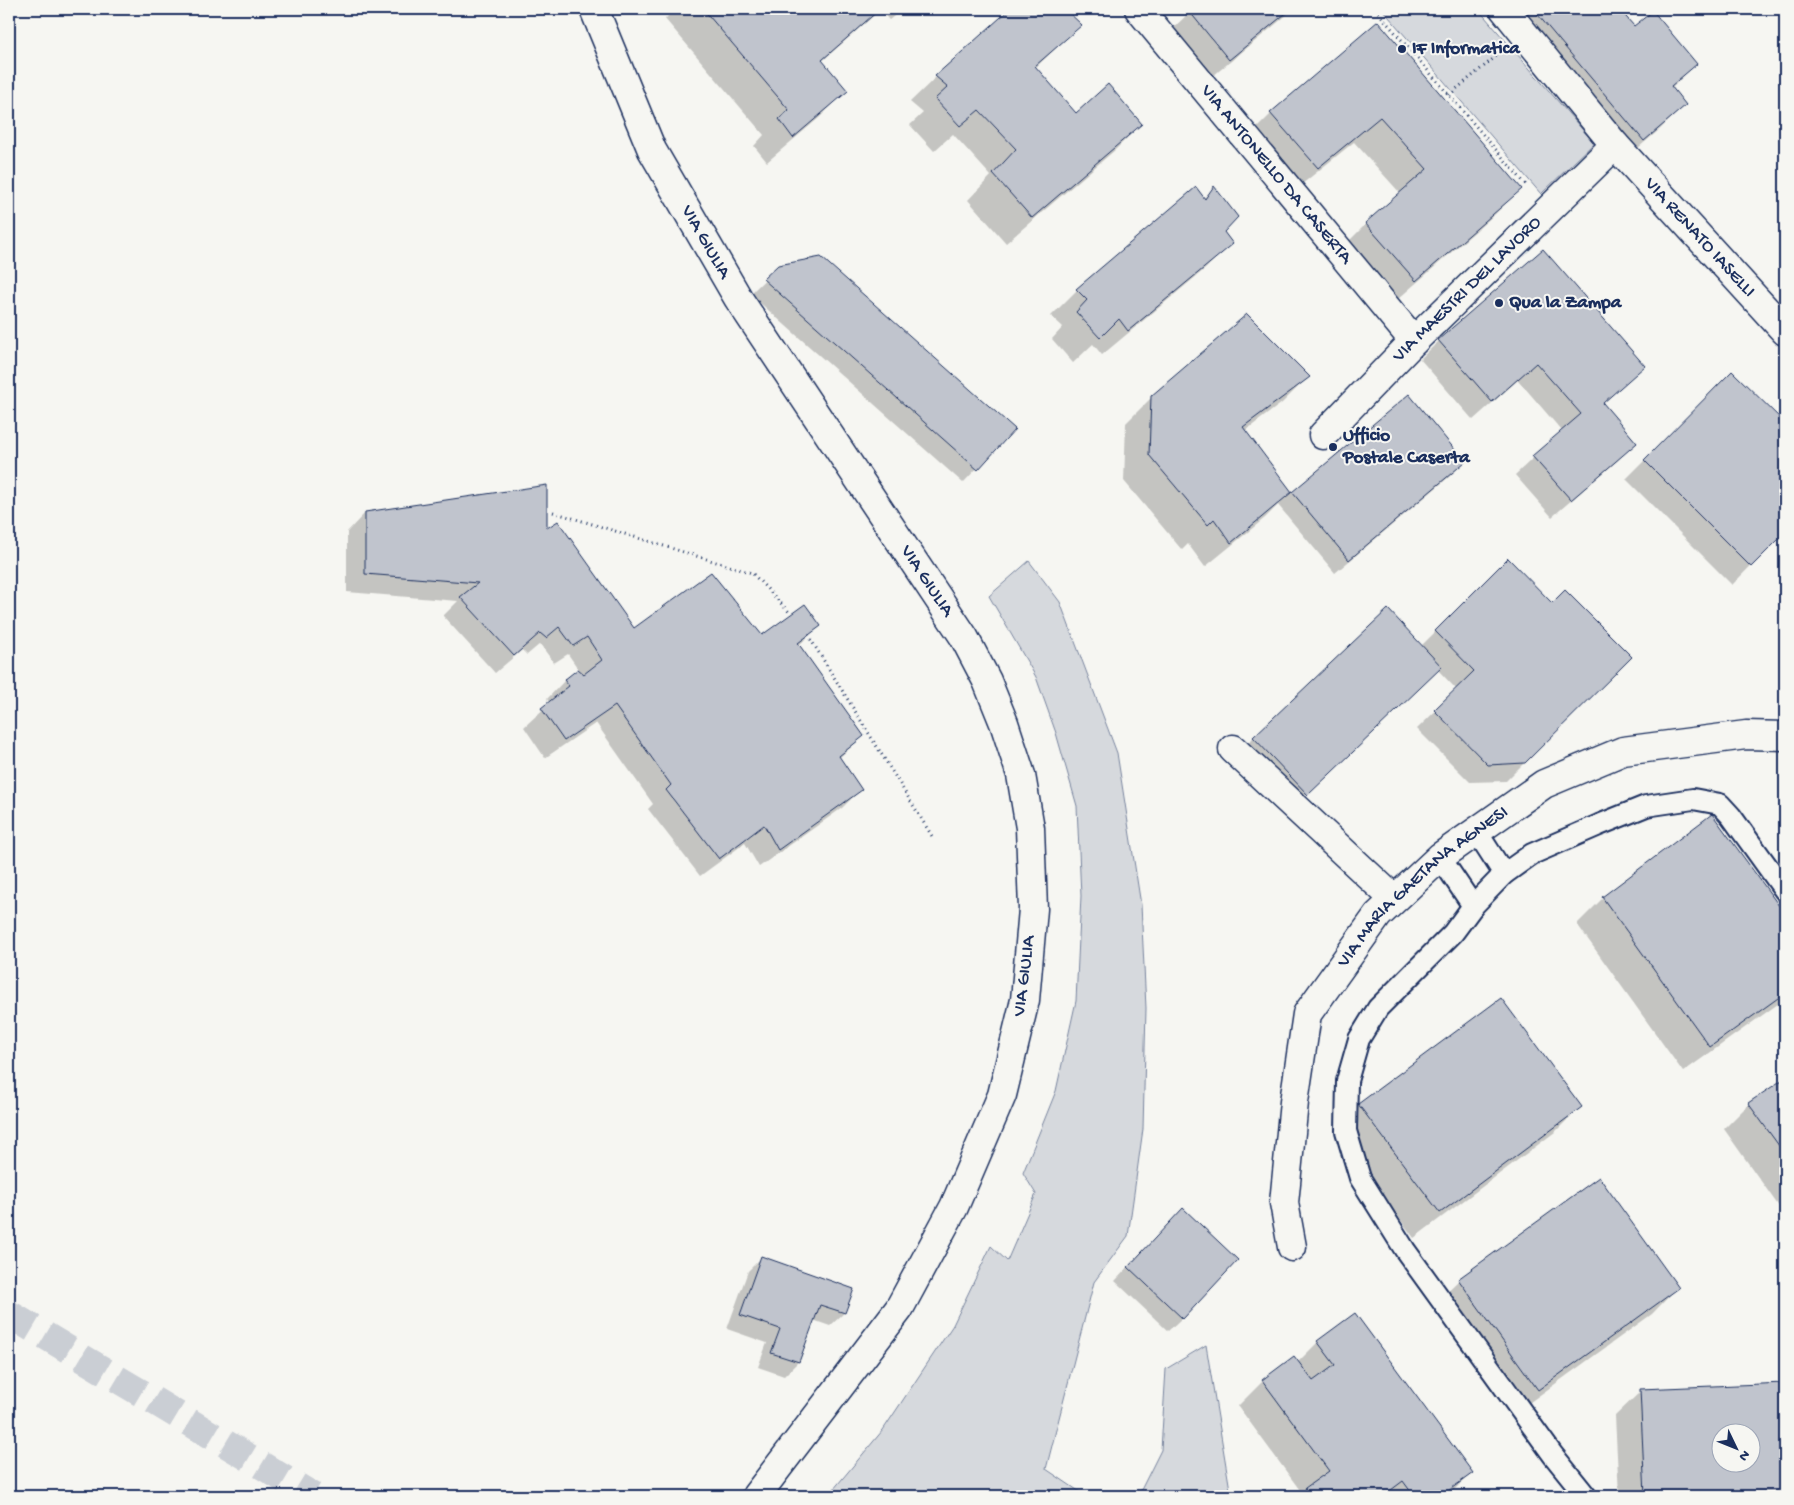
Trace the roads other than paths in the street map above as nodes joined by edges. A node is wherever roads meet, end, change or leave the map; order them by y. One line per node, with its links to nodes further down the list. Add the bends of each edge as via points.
1 (594, 9): 17 (street, VIA GIULIA, via 652,150 738,298 964,638 987,681 1021,775 1030,828 1033,909 1025,1000 1002,1095 954,1207 899,1309)
2 (1140, 9): 6 (street, VIA ANTONELLO DA CASERTA)
3 (1504, 9): 4 (street, VIA RENATO IASELLI)
4 (1615, 145): 5 (street, VIA RENATO IASELLI); 6 (street, VIA MAESTRI DEL LAVORO)
5 (1785, 331)
6 (1414, 340): 7 (street, VIA MAESTRI DEL LAVORO)
7 (1323, 435)
8 (1785, 736): 10 (street, VIA MARIA GAETANA AGNESI, via 1746,735 1623,751 1544,784)
9 (1233, 749): 14 (street)
10 (1477, 832): 11 (street, VIA MARIA GAETANA AGNESI); 12 (lane)
11 (1440, 858): 14 (street, VIA MARIA GAETANA AGNESI); 15 (lane)
12 (1504, 874): 13 (lane, via 1532,854 1646,806 1693,799 1720,804); 15 (lane)
13 (1785, 891)
14 (1394, 899): 16 (street, VIA MARIA GAETANA AGNESI, via 1378,915 1308,1014 1294,1102 1284,1203)
15 (1473, 906): 18 (lane, via 1453,933 1378,1008 1359,1039 1347,1081 1346,1131 1360,1178 1405,1250)
16 (1292, 1247)
17 (756, 1496)
18 (1586, 1496)

